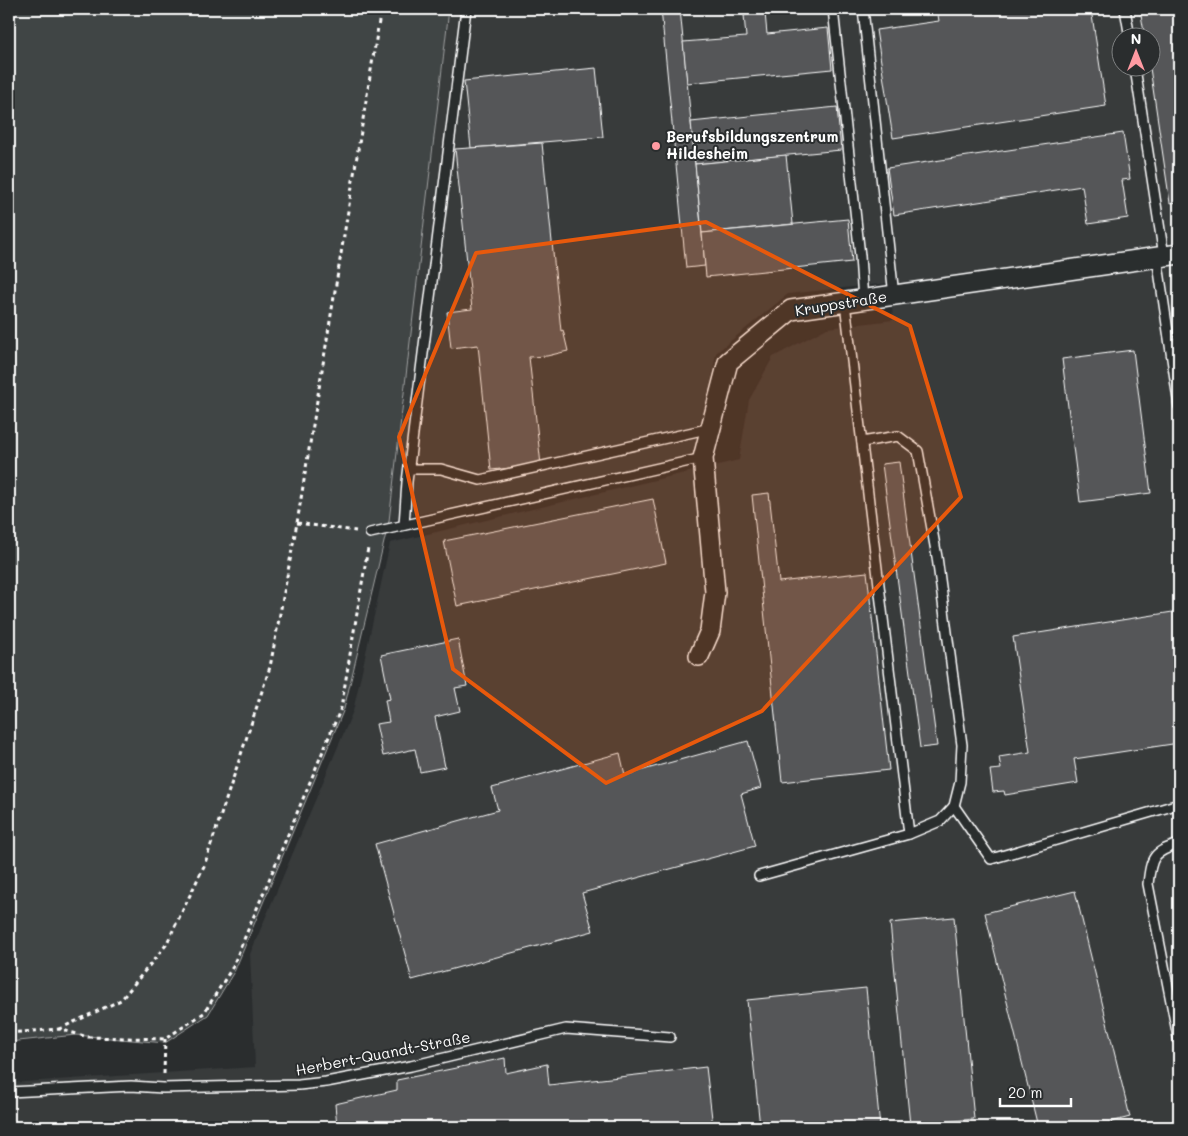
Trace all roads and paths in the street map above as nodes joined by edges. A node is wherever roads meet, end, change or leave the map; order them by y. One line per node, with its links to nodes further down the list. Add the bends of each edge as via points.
1 (381, 9): 16 (path)
2 (466, 9): 15 (lane)
3 (832, 9): 10 (lane, via 860,256)
4 (863, 9): 9 (lane)
5 (1125, 9): 6 (lane)
6 (1128, 28)
7 (1137, 78): 8 (lane)
8 (1167, 256): 9 (street, Kruppstraße); 11 (lane)
9 (894, 296): 10 (street, Kruppstraße)
10 (854, 301): 12 (street, Kruppstraße, via 791,310 728,362); 13 (lane)
11 (1179, 406)
12 (711, 428): 14 (street, Kruppstraße); 15 (lane, via 480,480 441,469)
13 (862, 442): 21 (lane, via 898,436 918,450 937,557 962,745 960,782); 22 (lane)
14 (703, 458): 17 (lane); 19 (street, Kruppstraße, via 715,592 710,631)
15 (409, 470): 17 (lane)
16 (297, 523): 18 (path); 25 (path, via 270,667 204,866 166,945 121,1000)
17 (404, 525): 18 (lane)
18 (370, 533): 28 (path, via 341,708 232,968 204,1013)
19 (698, 656)
20 (1179, 804): 21 (lane, via 991,859)
21 (954, 806): 22 (lane, via 940,821)
22 (909, 834): 24 (lane)
23 (1179, 844): 29 (lane, via 1162,850 1150,864 1148,884)
24 (759, 876)
25 (59, 1029): 26 (path); 28 (path, via 88,1037)
26 (9, 1033)
27 (670, 1037): 30 (lane, Herbert-Quandt-Straße, via 566,1029 411,1066 326,1082)
28 (165, 1039): 30 (path)
29 (1179, 1040)
30 (163, 1088): 31 (lane, Herbert-Quandt-Straße, via 131,1086)
31 (9, 1092)

